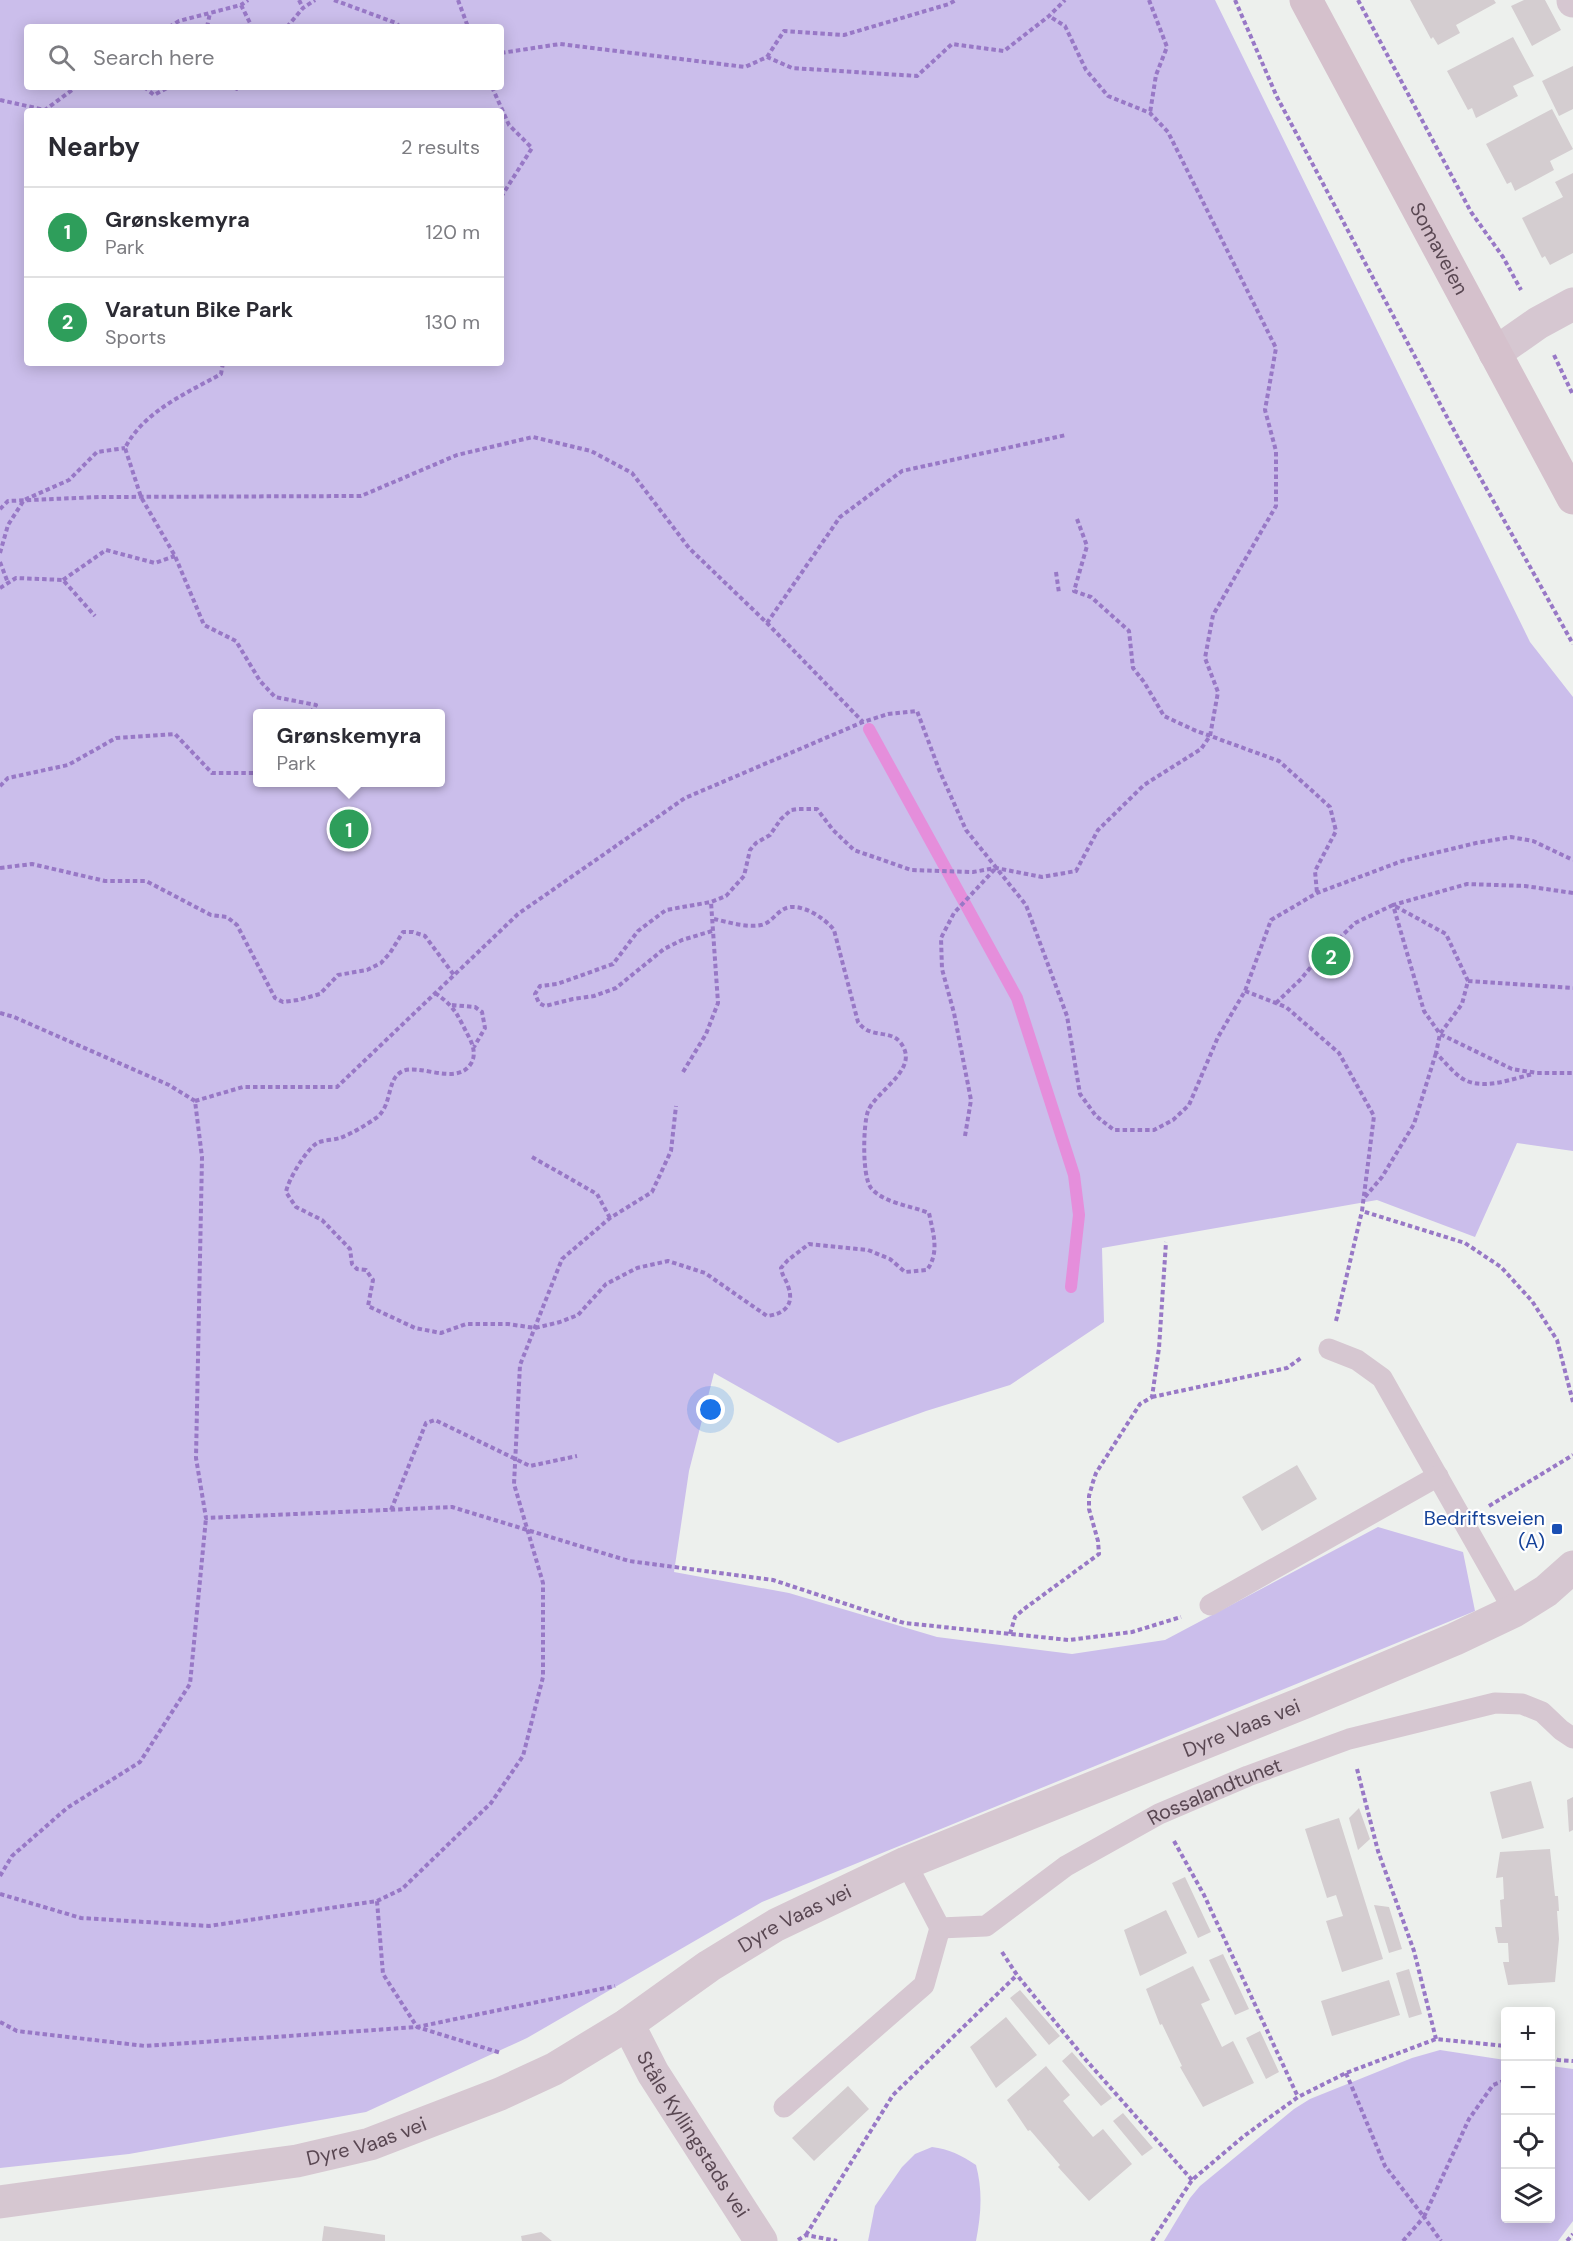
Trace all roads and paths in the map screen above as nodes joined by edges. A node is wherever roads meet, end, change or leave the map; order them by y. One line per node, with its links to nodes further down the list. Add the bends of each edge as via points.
1 (248, 0): 12 (path)
2 (299, 0): 13 (path)
3 (315, 0): 13 (path)
4 (334, 0): 20 (path)
5 (458, 0): 21 (path)
6 (956, 0): 23 (path, via 844,35 784,31)
7 (1065, 0): 15 (path)
8 (1149, 0): 32 (path, via 1167,47 1156,75)
9 (1235, 0): 57 (path, via 1277,97)
10 (1306, 0): 37 (main road, Somaveien)
11 (1358, 0): 36 (path, via 1471,212 1503,256)
12 (241, 5): 14 (path); 18 (path)
13 (303, 8): 19 (path)
14 (210, 13): 16 (path); 17 (path)
15 (1049, 16): 23 (path, via 1004,51 952,44 917,76 792,68); 32 (path, via 1065,26 1086,70 1108,96)
16 (174, 24)
17 (208, 24)
18 (250, 24)
19 (290, 24)
20 (397, 24)
21 (467, 24)
22 (504, 53): 23 (path, via 561,44 745,67)
23 (767, 57)
24 (72, 90): 30 (path)
25 (148, 90): 26 (path, via 154,95)
26 (163, 90)
27 (493, 90): 31 (path)
28 (0, 100): 29 (path)
29 (36, 108)
30 (48, 108)
31 (501, 108)
32 (1150, 112): 60 (path, via 1168,132 1275,348 1265,410 1276,451 1276,506 1213,615 1205,658 1218,692)
33 (504, 114): 34 (path, via 509,125 532,148)
34 (504, 191)
35 (1573, 304): 36 (street)
36 (1538, 323): 37 (street); 39 (path)
37 (1495, 353): 43 (main road, Somaveien)
38 (222, 366): 41 (path, via 221,374 160,408)
39 (1573, 395)
40 (1066, 435): 56 (path, via 902,471 840,517)
41 (125, 448): 42 (path); 44 (path, via 97,452 69,480)
42 (141, 496): 44 (path); 48 (path); 56 (path, via 361,496 457,455 533,437 591,451 632,472 689,548)
43 (1573, 498)
44 (24, 500): 45 (path, via 8,501); 47 (path, via 9,525)
45 (0, 509)
46 (1077, 519): 60 (path, via 1087,546 1074,591 1091,597 1130,631 1133,668 1164,716)
47 (0, 553)
48 (175, 556): 51 (path, via 155,562 106,550); 58 (path, via 204,625 236,641 275,698 316,705)
49 (0, 561): 52 (path)
50 (1056, 572): 54 (path)
51 (63, 580): 52 (path, via 16,578); 55 (path)
52 (8, 583): 53 (path)
53 (0, 588)
54 (1059, 593)
55 (95, 616)
56 (767, 623): 59 (path)
57 (1573, 644)
58 (313, 709)
59 (863, 722): 65 (path, via 917,711 966,830); 72 (path, via 685,798 518,914)
60 (1210, 736): 65 (path, via 1201,749 1144,785 1098,830 1076,871 1042,877); 66 (path, via 1279,761 1330,807 1336,831 1315,871)
61 (253, 773): 62 (path, via 212,773 175,734 116,738 68,765 8,778)
62 (0, 786)
63 (1573, 860): 66 (path, via 1533,841 1511,837 1402,861)
64 (0, 868): 72 (path, via 32,864 105,881 146,881 211,915 227,917 237,925 275,998 283,1002 320,994 338,975 381,963 404,932 424,936)
65 (996, 868): 68 (path, via 934,872 887,863 847,845 818,809 798,809 791,810 770,835 756,843 750,850 744,876 726,896); 75 (path, via 1026,905 1036,931 1067,1016 1080,1094 1096,1116 1114,1130 1154,1130 1189,1105 1218,1037); 88 (path, via 954,913 941,938 942,969 971,1100)
66 (1317, 893): 75 (path, via 1271,920)
67 (1573, 893): 69 (path, via 1467,884)
68 (711, 902): 70 (path); 71 (path, via 666,910 638,931 613,964 540,986 535,994 545,1006 594,996 616,988 664,948)
69 (1394, 905): 73 (path, via 1446,934); 77 (path, via 1355,923); 80 (path, via 1424,1011)
70 (714, 920): 71 (path); 94 (path, via 760,925 792,906 829,922 858,1022 867,1032 896,1038 905,1053 902,1070 868,1110 865,1159 870,1187 883,1197 929,1213 936,1247 932,1262 927,1270 905,1272 890,1259 868,1250 809,1244 781,1268 790,1303 785,1311 767,1316 705,1273 668,1261 637,1268 606,1284 578,1314)
71 (712, 931): 83 (path, via 718,1003 706,1034)
72 (454, 975): 76 (path)
73 (1468, 981): 74 (path); 80 (path, via 1462,1004)
74 (1573, 988)
75 (1245, 991): 77 (path)
76 (435, 993): 78 (path); 86 (path, via 337,1087 243,1087)
77 (1275, 1003): 90 (path, via 1286,1007 1339,1053 1374,1116)
78 (452, 1005): 81 (path); 81 (path, via 475,1006 482,1012 485,1028)
79 (0, 1013): 86 (path, via 169,1085)
80 (1440, 1034): 82 (path); 84 (path, via 1512,1069)
81 (474, 1047): 94 (path, via 474,1060 468,1068 451,1074 407,1069 399,1073 393,1079 387,1105 377,1117 341,1137 317,1143 302,1161 286,1192 296,1207 322,1220 350,1249 352,1264 357,1269 366,1270 373,1280 368,1306 415,1328 441,1333 466,1324)
82 (1436, 1053): 84 (path, via 1461,1078 1478,1084); 90 (path, via 1414,1124 1382,1177)
83 (683, 1072)
84 (1537, 1073): 85 (path)
85 (1573, 1073)
86 (195, 1101): 103 (path, via 202,1157 196,1458)
87 (676, 1106): 92 (path, via 671,1151 652,1192)
88 (965, 1136)
89 (532, 1157): 92 (path, via 597,1194)
90 (1364, 1198): 91 (path)
91 (1362, 1211): 95 (path); 97 (path, via 1465,1244 1501,1267 1532,1300 1557,1340)
92 (610, 1218): 94 (path, via 562,1259)
93 (1166, 1242): 96 (path)
94 (535, 1328): 100 (path, via 520,1365)
95 (1329, 1349): 96 (path, via 1301,1358 1287,1368); 101 (lane, via 1357,1360 1382,1378)
96 (1152, 1397): 109 (path, via 1140,1404 1096,1473 1089,1509 1099,1554 1019,1613)
97 (1573, 1402)
98 (1573, 1455): 104 (path)
99 (577, 1456): 100 (path, via 530,1466)
100 (515, 1460): 102 (path, via 435,1420 426,1423); 105 (path, via 514,1484)
101 (1438, 1476): 104 (lane); 107 (lane)
102 (391, 1510): 103 (path); 105 (path, via 452,1507)
103 (206, 1518): 114 (path, via 190,1684 140,1762 67,1808 12,1856)
104 (1464, 1522): 108 (lane)
105 (526, 1530): 109 (path, via 629,1561 773,1580 903,1623); 116 (path, via 543,1583 543,1677 523,1756 491,1803 402,1889)
106 (1573, 1567): 108 (street, Dyre Vaas vei, via 1546,1591)
107 (1210, 1605): 109 (path, via 1132,1632 1069,1640)
108 (1514, 1611): 113 (street, Dyre Vaas vei, via 1358,1680)
109 (1010, 1634)
110 (1573, 1738): 111 (lane, Rossalandtunet, via 1542,1712 1522,1704 1495,1703)
111 (1349, 1739): 112 (lane, Rossalandtunet); 124 (path, via 1378,1851 1414,1951)
112 (1159, 1814): 117 (lane, Rossalandtunet, via 1066,1866); 133 (path, via 1204,1895)
113 (906, 1863): 118 (lane); 122 (street, Dyre Vaas vei, via 776,1924)
114 (0, 1876)
115 (0, 1894): 116 (path, via 81,1918 209,1926)
116 (377, 1901): 123 (path, via 383,1974)
117 (986, 1926): 118 (lane); 119 (path)
118 (940, 1928): 134 (lane, via 924,1985)
119 (1017, 1975): 135 (path); 139 (path, via 893,2095)
120 (615, 1985): 123 (path)
121 (0, 2022): 123 (path, via 17,2031 145,2046)
122 (628, 2024): 130 (street, Dyre Vaas vei); 140 (street, Ståle Kyllingstads vei, via 652,2073)
123 (417, 2027): 130 (path)
124 (1436, 2039): 125 (path); 131 (path)
125 (1501, 2046)
126 (1555, 2058): 127 (path)
127 (1558, 2060): 128 (path); 129 (path)
128 (1554, 2061)
129 (1573, 2061)
130 (554, 2069): 136 (street, Dyre Vaas vei, via 370,2144 297,2161)
131 (1346, 2073): 133 (path); 137 (path, via 1384,2166)
132 (1501, 2082): 137 (path, via 1493,2085 1468,2119)
133 (1298, 2097): 135 (path)
134 (784, 2107)
135 (1192, 2180): 143 (path)
136 (0, 2202)
137 (1424, 2217): 144 (path); 145 (path)
138 (1573, 2234): 146 (path)
139 (806, 2235): 141 (path); 142 (path)
140 (761, 2241)
141 (796, 2241)
142 (837, 2241)
143 (1152, 2241)
144 (1403, 2241)
145 (1441, 2241)
146 (1567, 2241)

